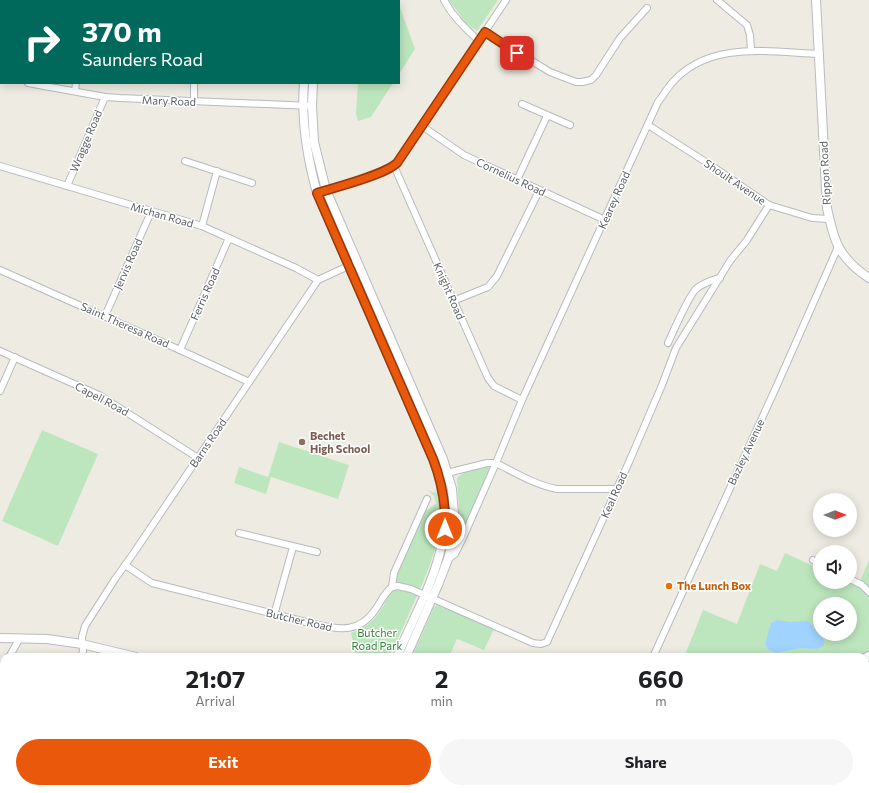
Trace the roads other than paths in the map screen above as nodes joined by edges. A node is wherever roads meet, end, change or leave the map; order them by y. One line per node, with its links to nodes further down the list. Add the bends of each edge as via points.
1 (444, 0): 7 (street, via 453,16)
2 (506, 0): 6 (street)
3 (717, 0): 8 (street, via 747,25)
4 (816, 0): 9 (street, Rippon Road)
5 (647, 8): 6 (street, via 620,38 596,75 591,80 582,82 550,72)
6 (485, 32): 7 (street)
7 (479, 41): 24 (street)
8 (752, 51): 9 (street, Kearey Road); 23 (street, Kearey Road, via 715,55 688,69 671,84 658,102)
9 (820, 54): 37 (street, Rippon Road, via 825,188)
10 (34, 84): 15 (street, Mary Road)
11 (76, 84): 15 (street)
12 (194, 84): 17 (street)
13 (304, 84): 19 (street)
14 (313, 84): 20 (street)
15 (75, 91): 16 (street, Mary Road)
16 (106, 97): 17 (street, Mary Road); 31 (street, Wragge Road)
17 (194, 102): 19 (street, Mary Road)
18 (522, 104): 21 (street)
19 (303, 106): 20 (street, Mary Road); 34 (street, via 308,160)
20 (312, 106): 32 (street, via 316,152)
21 (547, 116): 22 (street); 29 (street)
22 (570, 125)
23 (648, 125): 35 (street, Shoult Avenue); 38 (street, Kearey Road)
24 (422, 126): 27 (street); 29 (street, Cornelius Road, via 464,155)
25 (185, 161): 28 (street)
26 (0, 166): 31 (street, Michan Road)
27 (394, 166): 32 (street); 48 (street, Knight Road)
28 (217, 171): 30 (street); 39 (street)
29 (517, 180): 33 (street, Cornelius Road)
30 (252, 182)
31 (67, 186): 36 (street, Michan Road)
32 (326, 190): 34 (street); 42 (street)
33 (539, 191): 38 (street, Cornelius Road); 48 (street, via 497,276 488,287)
34 (317, 193): 43 (street)
35 (769, 205): 37 (street, Shoult Avenue, via 812,218); 45 (street, Keal Road)
36 (151, 212): 39 (street, Michan Road); 49 (street, Jervis Road)
37 (829, 219): 41 (street, Rippon Road)
38 (605, 220): 56 (street, Kearey Road)
39 (202, 226): 40 (street, Michan Road)
40 (229, 238): 47 (street, Michan Road); 51 (street, Ferris Road)
41 (838, 247): 46 (street, Rippon Road, via 845,257); 81 (street, Bazley Avenue)
42 (357, 262): 43 (street); 59 (street)
43 (349, 266): 47 (street); 60 (street)
44 (0, 270): 49 (street, Saint Theresa Road)
45 (720, 278): 50 (street, via 696,288); 61 (street, Keal Road, via 676,348)
46 (869, 278)
47 (318, 280): 54 (street, Barns Road)
48 (453, 301): 56 (street, Knight Road, via 488,378 494,386)
49 (105, 316): 51 (street, Saint Theresa Road)
50 (668, 343)
51 (180, 350): 54 (street, Saint Theresa Road)
52 (0, 351): 53 (street, Capell Road)
53 (15, 357): 55 (street); 57 (street, Capell Road, via 101,396)
54 (249, 382): 57 (street, Barns Road)
55 (0, 391)
56 (522, 400): 58 (street, Kearey Road)
57 (198, 458): 67 (street, Barns Road)
58 (496, 463): 59 (street); 61 (street, via 547,488); 66 (street, Kearey Road, via 455,554)
59 (448, 472): 60 (street); 66 (street, via 454,514)
60 (439, 475): 71 (street, via 445,506 445,529)
61 (617, 489): 71 (street, Keal Road, via 547,642 533,643)
62 (427, 499): 69 (street, Butcher Road, via 394,573)
63 (240, 533): 64 (street)
64 (293, 547): 65 (street); 72 (street)
65 (317, 552)
66 (448, 559): 71 (street)
67 (125, 566): 72 (street, Butcher Road, via 152,583); 75 (street, Barns Road, via 85,626)
68 (857, 583): 70 (street)
69 (392, 588): 71 (street, Keal Road, via 406,587); 72 (street, Butcher Road, via 370,617 352,627 338,629)
70 (869, 592)
71 (428, 596): 79 (street); 80 (street)
72 (274, 615)
73 (0, 638): 74 (street)
74 (20, 638): 75 (street); 76 (street)
75 (82, 644): 77 (street, Barns Road); 78 (street)
76 (11, 653)
77 (81, 653)
78 (119, 653)
79 (398, 653)
80 (407, 653)
81 (655, 653)

